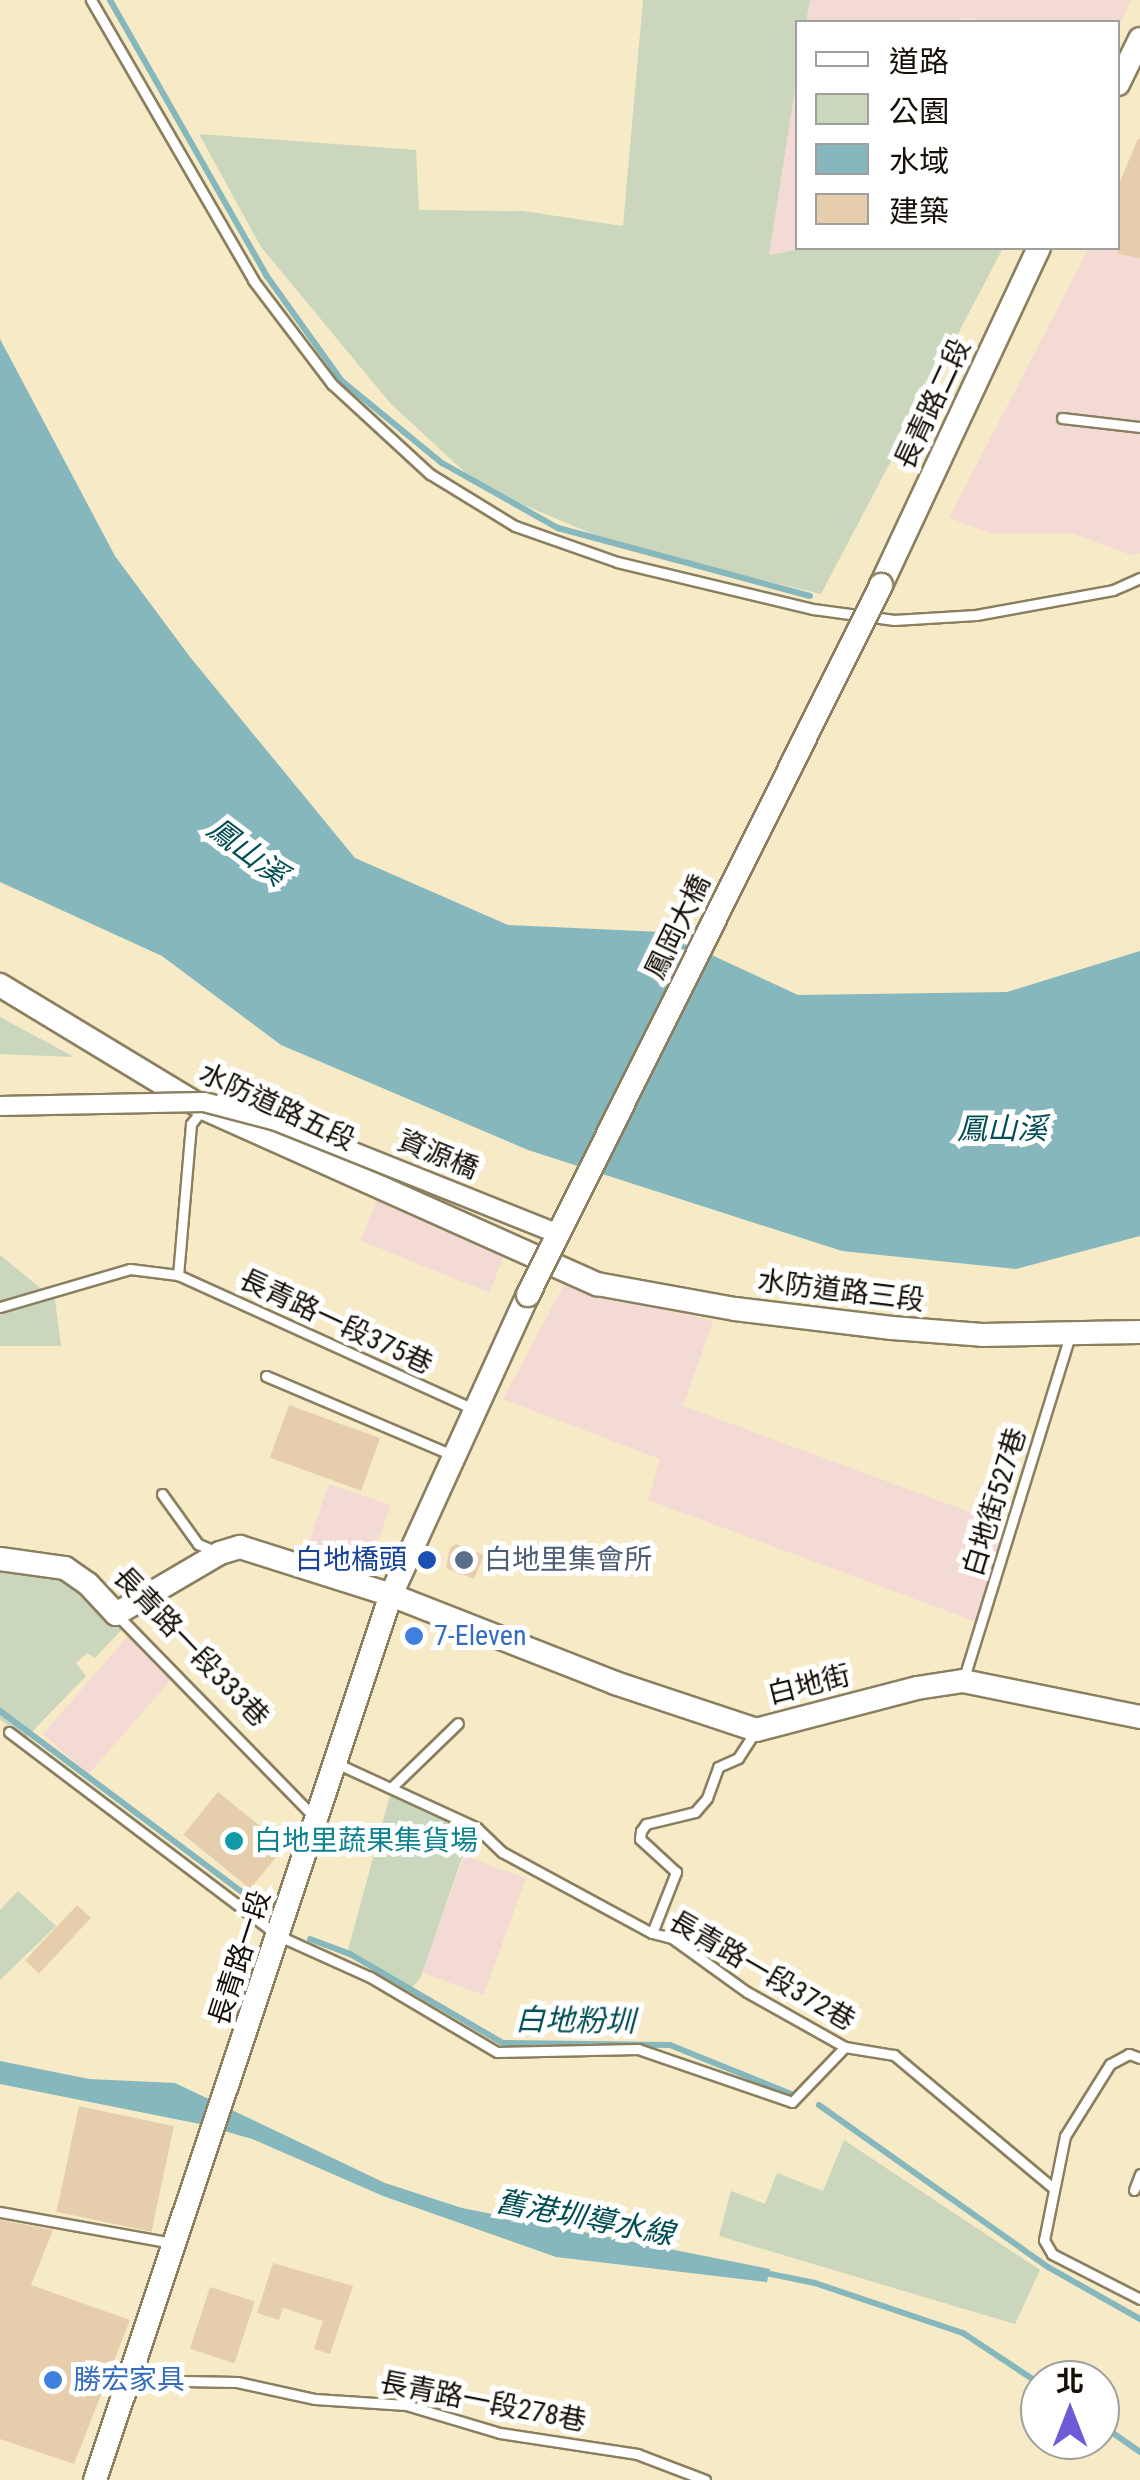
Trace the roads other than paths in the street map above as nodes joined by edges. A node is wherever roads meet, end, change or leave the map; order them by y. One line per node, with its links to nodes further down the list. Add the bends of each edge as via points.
1 (91, 0): 7 (lane, via 253,280 332,384 430,474 515,526 635,566 812,610 894,620 976,616 1114,590)
2 (1140, 39): 3 (street)
3 (1120, 80)
4 (1038, 250): 8 (street, 長青路二段)
5 (1062, 418): 6 (lane)
6 (1140, 427)
7 (1140, 578)
8 (882, 586): 12 (street, 鳳岡大橋, bridge)
9 (0, 984): 11 (street, 水防道路五段)
10 (0, 1106): 12 (street, 資源橋, bridge, via 204,1102 276,1121)
11 (203, 1108): 13 (street, 水防道路五段); 14 (lane, via 191,1124)
12 (559, 1234): 15 (street, 鳳岡大橋, bridge)
13 (542, 1260): 18 (street, 水防道路三段, via 597,1284 736,1309 892,1328)
14 (178, 1275): 16 (lane, 長青路一段375巷, via 130,1268); 20 (lane, 長青路一段375巷)
15 (528, 1295): 20 (street, 長青路一段)
16 (0, 1307)
17 (1140, 1332): 18 (street, 水防道路三段)
18 (1070, 1336): 27 (lane, 白地街527巷)
19 (266, 1376): 21 (lane)
20 (475, 1410): 21 (street, 長青路一段)
21 (454, 1456): 25 (street, 長青路一段)
22 (162, 1494): 23 (lane, via 198,1544)
23 (220, 1553): 25 (street, 白地街, via 240,1547); 26 (street)
24 (0, 1559): 26 (street, 長青路一段333巷, via 65,1568)
25 (391, 1595): 30 (street, 白地街); 32 (street, 長青路一段)
26 (116, 1614): 34 (lane, 長青路一段333巷)
27 (963, 1681): 28 (street, 白地街); 30 (street, 白地街)
28 (1140, 1716)
29 (458, 1722): 33 (lane)
30 (756, 1730): 35 (lane, via 738,1758 718,1768 694,1812 646,1824 641,1832 640,1839 676,1872)
31 (9, 1732): 36 (lane)
32 (335, 1763): 33 (lane, 長青路一段372巷); 34 (street, 長青路一段)
33 (391, 1788): 35 (lane, 長青路一段372巷, via 477,1828 502,1852)
34 (317, 1819): 36 (street, 長青路一段)
35 (652, 1933): 37 (lane, 長青路一段372巷, via 672,1938 747,1992)
36 (278, 1936): 37 (lane, via 370,1978 498,2052 638,2050 792,2102); 43 (street, 長青路一段)
37 (844, 2047): 40 (lane, 長青路一段372巷, via 906,2064)
38 (1140, 2058): 40 (lane, via 1130,2054 1110,2064 1066,2136)
39 (1140, 2174): 41 (lane)
40 (1053, 2188): 44 (lane, via 1044,2240 1052,2254)
41 (1134, 2190)
42 (0, 2212): 43 (lane)
43 (172, 2243): 45 (street, 長青路一段)
44 (1140, 2299)
45 (130, 2380): 46 (street, 長青路一段); 47 (lane, 長青路一段278巷, via 237,2382 315,2398 406,2405 500,2433 637,2454)
46 (95, 2480)
47 (705, 2480)

